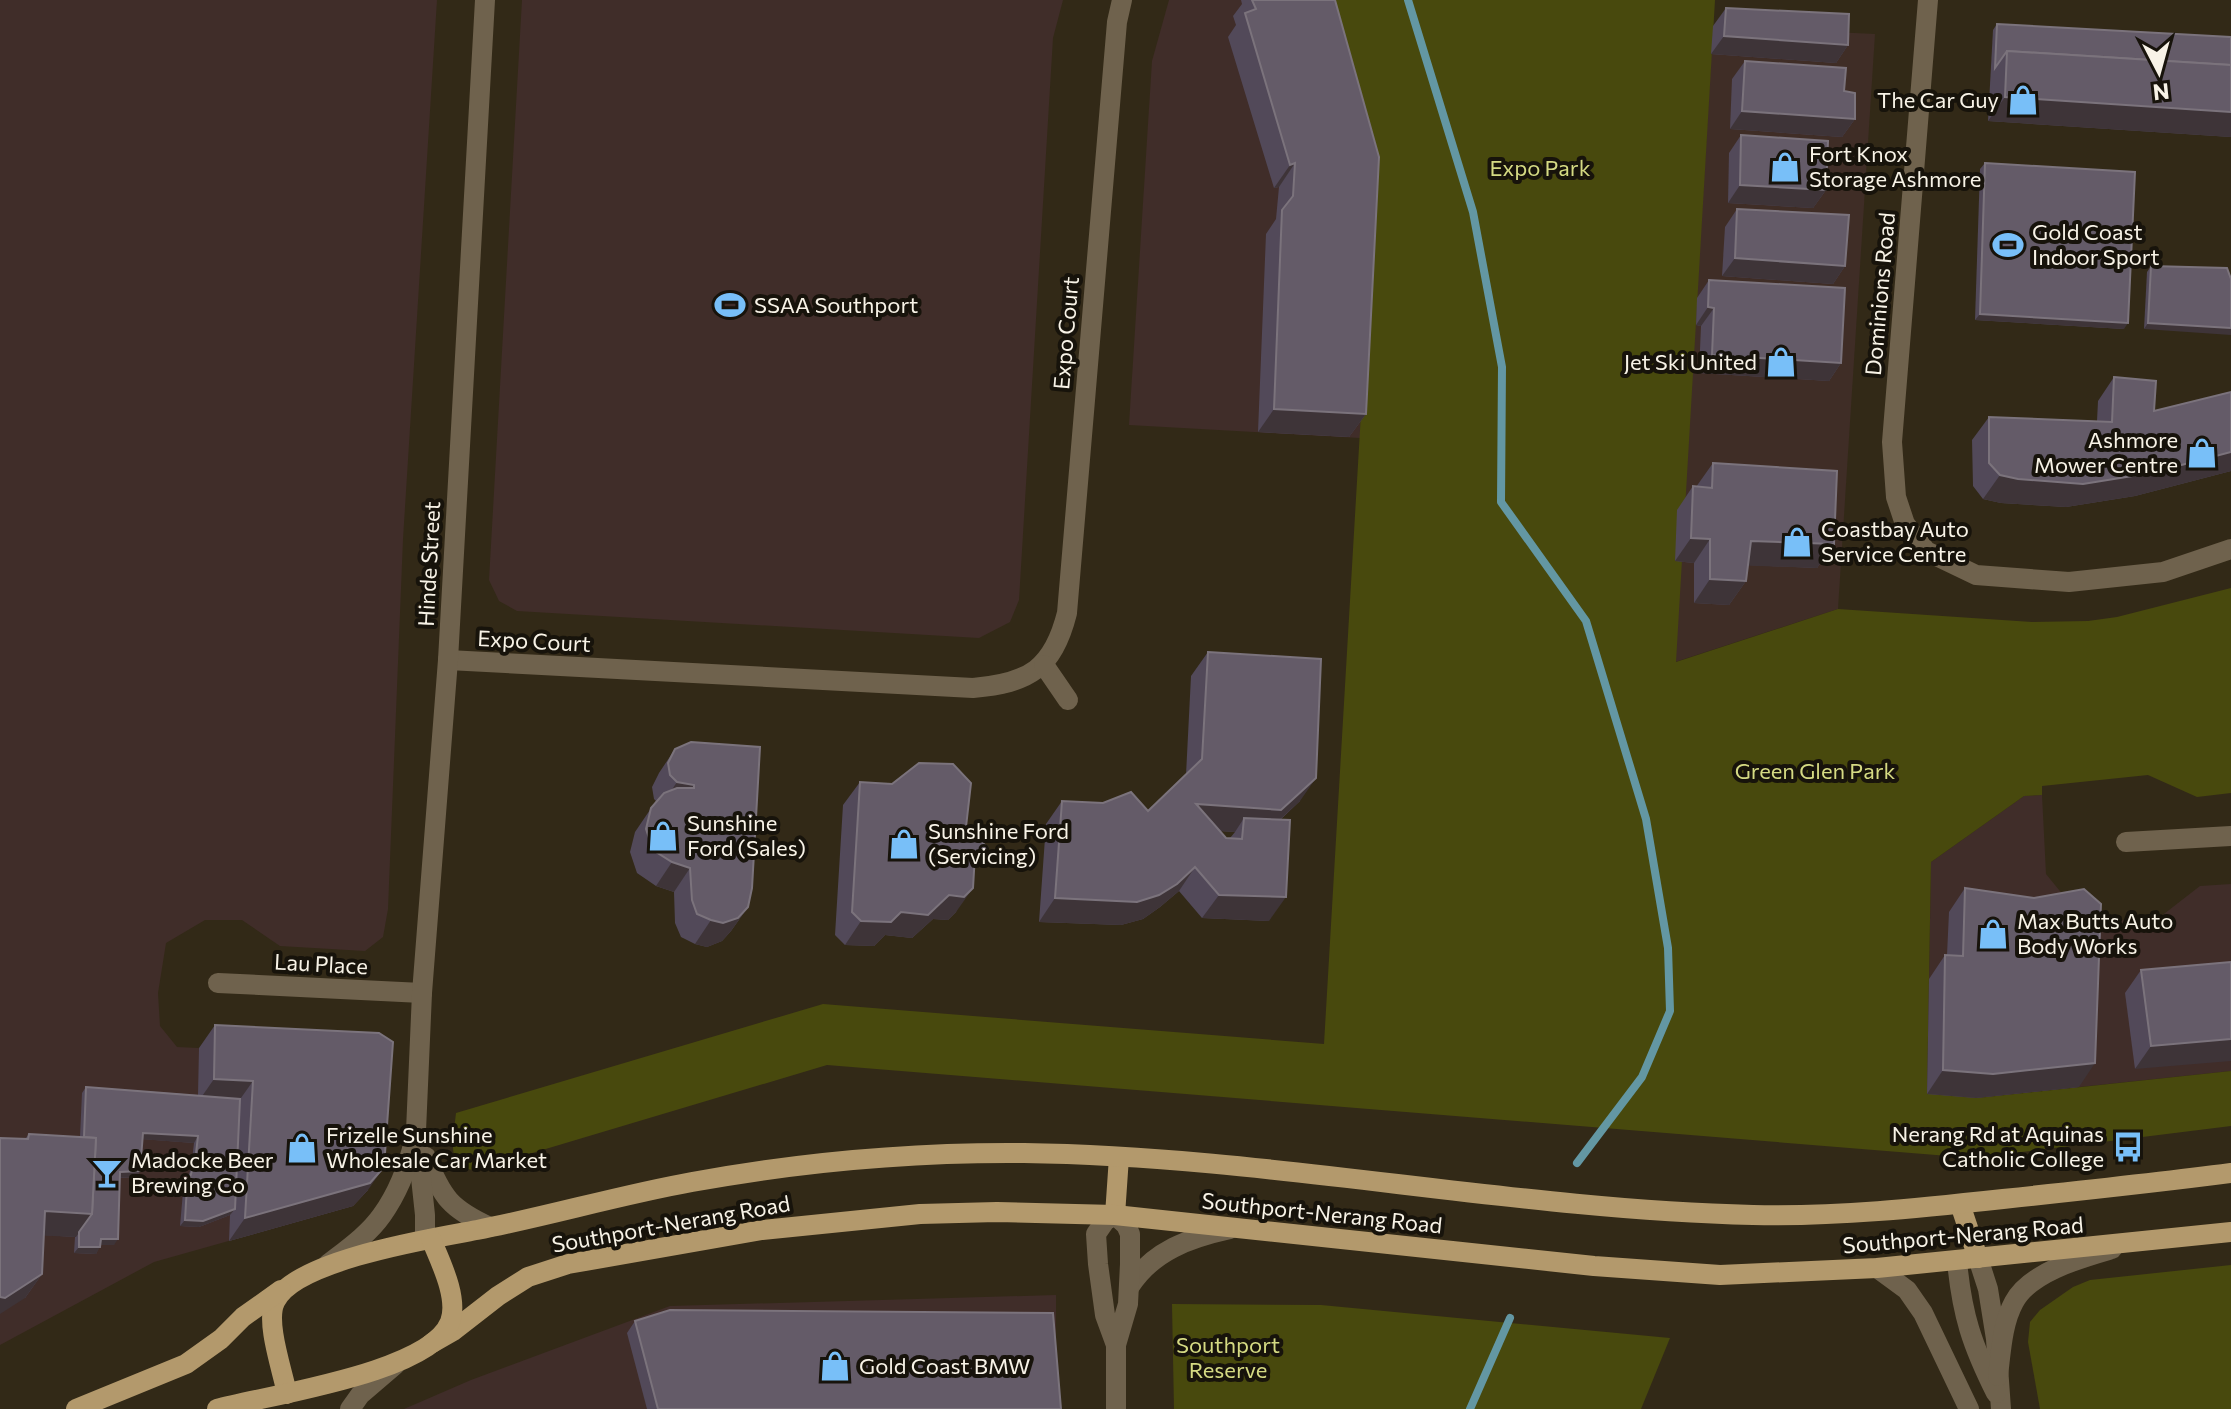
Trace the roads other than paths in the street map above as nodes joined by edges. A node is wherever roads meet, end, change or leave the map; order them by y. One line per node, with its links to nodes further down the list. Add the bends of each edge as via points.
1 (485, 0): 6 (street, Hinde Street)
2 (1122, 0): 7 (street, Expo Court, via 1067,613 1062,635)
3 (1917, 0): 4 (street)
4 (1928, 0): 5 (street, Dominions Road, via 1892,442 1896,497 1905,524 1926,551 1976,575 2069,582 2163,572)
5 (2231, 549)
6 (448, 660): 7 (street, Expo Court, via 973,688 1021,679); 12 (street, Hinde Street)
7 (1044, 665): 8 (street)
8 (1068, 700)
9 (2231, 836): 10 (street)
10 (2126, 842)
11 (218, 983): 12 (street, Lau Place)
12 (422, 993): 13 (street, Hinde Street)
13 (416, 1131): 18 (street, Hinde Street, via 436,1182 451,1204); 21 (street, Hinde Street); 26 (street, Hinde Street, via 401,1181 382,1215)
14 (1119, 1157): 16 (main road, Southport-Nerang Road, via 1685,1213 1803,1216); 17 (main road); 18 (main road, Southport-Nerang Road, via 1019,1153 821,1163 691,1182)
15 (2231, 1173): 16 (main road, Southport-Nerang Road)
16 (1960, 1204): 23 (main road); 24 (main road)
17 (1115, 1215): 19 (main road, Southport-Nerang Road); 27 (street, via 1130,1234); 29 (main road, Southport-Nerang Road, via 892,1216 777,1228 568,1264 528,1277); 30 (street, via 1096,1234 1105,1315)
18 (490, 1227): 21 (main road, Southport-Nerang Road)
19 (1237, 1227): 25 (main road, Southport-Nerang Road, via 1720,1275); 27 (street, via 1177,1245 1147,1265)
20 (2231, 1232): 22 (main road, Southport-Nerang Road)
21 (428, 1239): 26 (main road, Southport-Nerang Road); 29 (main road, via 452,1296 452,1319)
22 (2131, 1243): 23 (main road, Southport-Nerang Road); 32 (street, via 2052,1270 2024,1289 2007,1319)
23 (1978, 1258): 24 (main road, Southport-Nerang Road); 32 (street, via 1990,1302)
24 (1957, 1261): 25 (main road, Southport-Nerang Road); 34 (street, via 1969,1332)
25 (1877, 1268): 39 (street, via 1907,1290 1923,1313)
26 (321, 1270): 28 (main road, Southport-Nerang Road)
27 (1130, 1286): 30 (street)
28 (285, 1288): 33 (main road, via 272,1311 273,1329); 36 (main road, via 186,1364)
29 (432, 1343): 31 (main road, Southport-Nerang Road)
30 (1116, 1345): 38 (street)
31 (401, 1359): 33 (main road, Southport-Nerang Road); 37 (street)
32 (1998, 1376): 34 (street)
33 (292, 1399): 35 (main road)
34 (2000, 1405)
35 (227, 1408)
36 (76, 1409)
37 (350, 1409)
38 (1116, 1409)
39 (1969, 1409)

